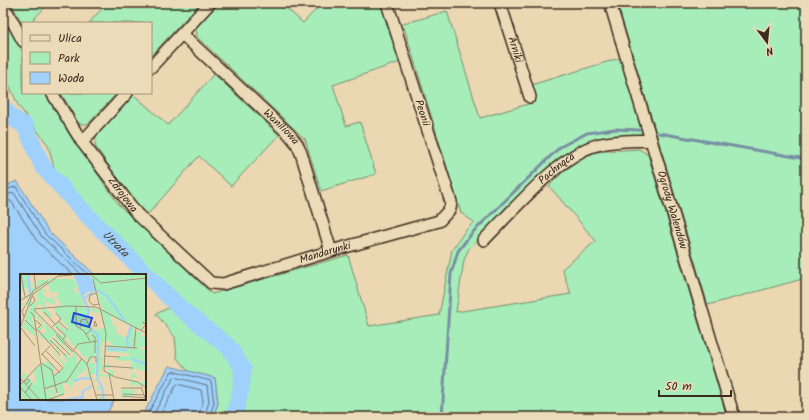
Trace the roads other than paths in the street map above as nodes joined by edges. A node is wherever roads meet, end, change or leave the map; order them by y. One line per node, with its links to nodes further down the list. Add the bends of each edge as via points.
1 (210, 3): 6 (street)
2 (387, 3): 14 (street, Peonii, via 451,202 450,210)
3 (500, 3): 11 (street, Arniki)
4 (610, 3): 12 (street, Ogrody Walendów)
5 (3, 4): 7 (street)
6 (182, 34): 8 (street); 16 (street, Waniliowa, via 297,144)
7 (22, 39)
8 (152, 67)
9 (53, 94): 13 (street, Zdrojowa)
10 (126, 94): 13 (street)
11 (530, 97)
12 (651, 140): 15 (street, Pachnąca, via 601,144 586,148 544,180); 18 (street, Ogrody Walendów)
13 (82, 142): 17 (street, Zdrojowa, via 137,214)
14 (439, 221): 16 (street, Mandarynki)
15 (484, 240)
16 (331, 251): 17 (street, Mandarynki, via 223,284)
17 (211, 283)
18 (734, 417)

